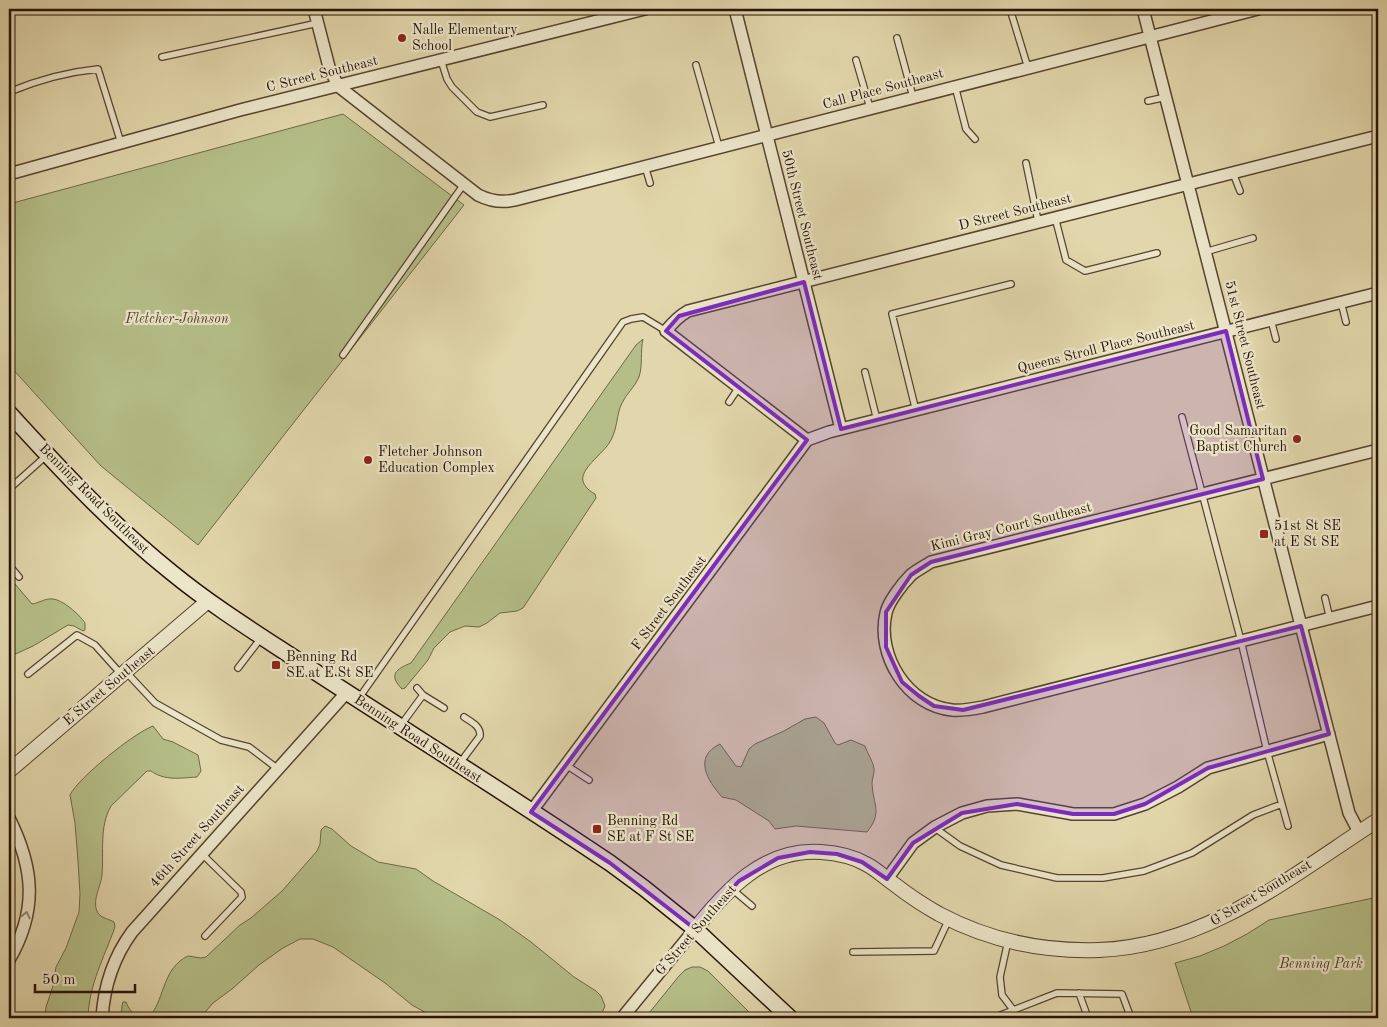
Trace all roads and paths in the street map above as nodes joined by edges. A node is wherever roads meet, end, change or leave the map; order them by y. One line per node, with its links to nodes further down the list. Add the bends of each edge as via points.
1 (314, 9): 7 (street)
2 (645, 9): 11 (street, C Street Southeast)
3 (734, 9): 23 (street, 50th Street Southeast)
4 (1010, 9): 14 (lane)
5 (1143, 9): 8 (street, 51st Street Southeast)
6 (1253, 9): 8 (street, Call Place Southeast)
7 (318, 23): 10 (lane); 15 (street, via 329,67)
8 (1150, 36): 14 (street, Call Place Southeast); 19 (street, 51st Street Southeast)
9 (897, 38): 18 (lane)
10 (162, 57)
11 (441, 60): 15 (street, C Street Southeast); 21 (lane, via 446,79 452,87 483,115 490,118)
12 (856, 60): 22 (lane)
13 (696, 65): 27 (lane)
14 (1028, 68): 16 (street, Call Place Southeast)
15 (338, 86): 26 (street, C Street Southeast); 33 (street, Call Place Southeast)
16 (955, 86): 18 (street, Call Place Southeast); 25 (lane, via 966,129)
17 (9, 92): 26 (lane, via 34,82 98,69)
18 (913, 97): 22 (street, Call Place Southeast)
19 (1166, 97): 20 (lane); 34 (street, 51st Street Southeast)
20 (1148, 102)
21 (543, 105)
22 (870, 108): 23 (street, Call Place Southeast)
23 (766, 135): 27 (street, Call Place Southeast); 41 (street, 50th Street Southeast)
24 (1378, 136): 30 (street, D Street Southeast)
25 (975, 139)
26 (121, 143): 31 (street, C Street Southeast)
27 (719, 147): 29 (street, Call Place Southeast)
28 (1026, 163): 37 (lane)
29 (645, 166): 32 (lane); 33 (street, Call Place Southeast, via 503,202 478,195)
30 (1234, 173): 34 (street, D Street Southeast); 35 (lane)
31 (9, 174)
32 (650, 183)
33 (464, 184): 50 (lane)
34 (1188, 184): 36 (street, D Street Southeast); 39 (street, 51st Street Southeast)
35 (1240, 191)
36 (1055, 217): 37 (street, D Street Southeast); 40 (lane, via 1066,260 1085,271)
37 (1038, 221): 41 (street, D Street Southeast)
38 (1253, 238): 39 (lane)
39 (1206, 252): 48 (street, 51st Street Southeast)
40 (1157, 253)
41 (804, 282): 47 (street, D Street Southeast, via 688,310); 58 (street, 50th Street Southeast)
42 (1011, 284): 54 (lane, via 892,314)
43 (1378, 293): 44 (street, Queens Stroll Place Southeast)
44 (1340, 302): 45 (street, Queens Stroll Place Southeast); 46 (lane)
45 (1271, 320): 48 (street, Queens Stroll Place Southeast); 49 (lane)
46 (1346, 322)
47 (666, 331): 52 (street); 79 (lane, via 643,317 623,322)
48 (1226, 331): 54 (street, Queens Stroll Place Southeast); 62 (street, 51st Street Southeast)
49 (1276, 338)
50 (343, 356)
51 (865, 372): 57 (lane)
52 (740, 387): 53 (lane); 59 (street)
53 (729, 402)
54 (916, 410): 57 (street, Queens Stroll Place Southeast)
55 (9, 413): 61 (main road, Benning Road Southeast)
56 (1182, 417): 64 (lane)
57 (877, 420): 58 (street, Queens Stroll Place Southeast)
58 (842, 429): 59 (street)
59 (807, 440): 86 (street, F Street Southeast)
60 (1378, 450): 62 (street)
61 (48, 455): 63 (lane); 68 (main road, Benning Road Southeast, via 119,528)
62 (1263, 479): 64 (street, Kimi Gray Court Southeast); 71 (street, 51st Street Southeast)
63 (9, 489)
64 (1203, 494): 73 (lane); 73 (street, Kimi Gray Court Southeast, via 931,562 911,575 896,592 886,612 886,648 902,682 919,696 934,706 963,710)
65 (9, 565): 66 (lane)
66 (19, 577)
67 (1325, 598): 70 (lane)
68 (208, 601): 72 (main road, Benning Road Southeast); 75 (street, E Street Southeast)
69 (1378, 606): 70 (street)
70 (1330, 619): 71 (street)
71 (1301, 626): 73 (street, Kimi Gray Court Southeast); 83 (street, 51st Street Southeast)
72 (262, 636): 74 (lane); 79 (main road, Benning Road Southeast)
73 (1242, 641): 84 (lane)
74 (238, 668)
75 (124, 673): 76 (lane, via 95,645 77,635); 87 (lane, via 155,703 221,740 249,747); 88 (street, E Street Southeast)
76 (28, 674)
77 (418, 688): 78 (lane)
78 (423, 695): 80 (lane); 82 (lane)
79 (352, 696): 82 (main road, Benning Road Southeast); 87 (street, 46th Street Southeast)
80 (444, 708)
81 (464, 717): 85 (lane, via 479,728 480,736)
82 (400, 726): 85 (main road, Benning Road Southeast)
83 (1329, 734): 84 (street); 96 (street, 51st Street Southeast, via 1349,813)
84 (1267, 751): 90 (lane); 95 (street, via 1208,768 1145,804 1114,814 1073,814 1017,804 997,805 962,813)
85 (458, 765): 91 (main road, Benning Road Southeast)
86 (566, 765): 89 (lane); 91 (street, F Street Southeast)
87 (278, 769): 97 (street, 46th Street Southeast)
88 (9, 771)
89 (589, 780)
90 (1282, 804): 94 (lane); 95 (lane, via 1253,815 1192,853 1144,871 1103,878 1057,878 1000,865 960,846)
91 (531, 812): 102 (main road, Benning Road Southeast, via 610,863)
92 (9, 818): 106 (street, one-way to 92, via 23,929 29,891 24,854)
93 (1378, 820): 96 (street, G Street Southeast)
94 (1288, 826)
95 (935, 827): 98 (street, via 913,843)
96 (1359, 832): 104 (street, G Street Southeast, via 1237,910 1180,936 1100,950 1060,950)
97 (201, 853): 103 (lane, via 241,892 242,897); 109 (street, 46th Street Southeast, via 125,941 110,972)
98 (886, 879): 99 (street, G Street Southeast, via 868,865 850,857 810,852 769,862 751,872); 101 (street, G Street Southeast)
99 (732, 889): 100 (lane); 102 (street, G Street Southeast)
100 (752, 906)
101 (949, 919): 104 (street, G Street Southeast); 105 (lane, via 934,950)
102 (695, 929): 110 (street, G Street Southeast); 111 (main road, Benning Road Southeast)
103 (205, 936)
104 (1008, 941): 108 (lane, via 1000,977 1002,995)
105 (853, 952)
106 (9, 960)
107 (1079, 993): 108 (lane, via 1057,993); 113 (lane); 114 (lane, via 1122,994)
108 (1014, 1011): 112 (lane)
109 (102, 1018)
110 (622, 1018)
111 (790, 1018)
112 (992, 1018)
113 (1088, 1018)
114 (1131, 1018)

